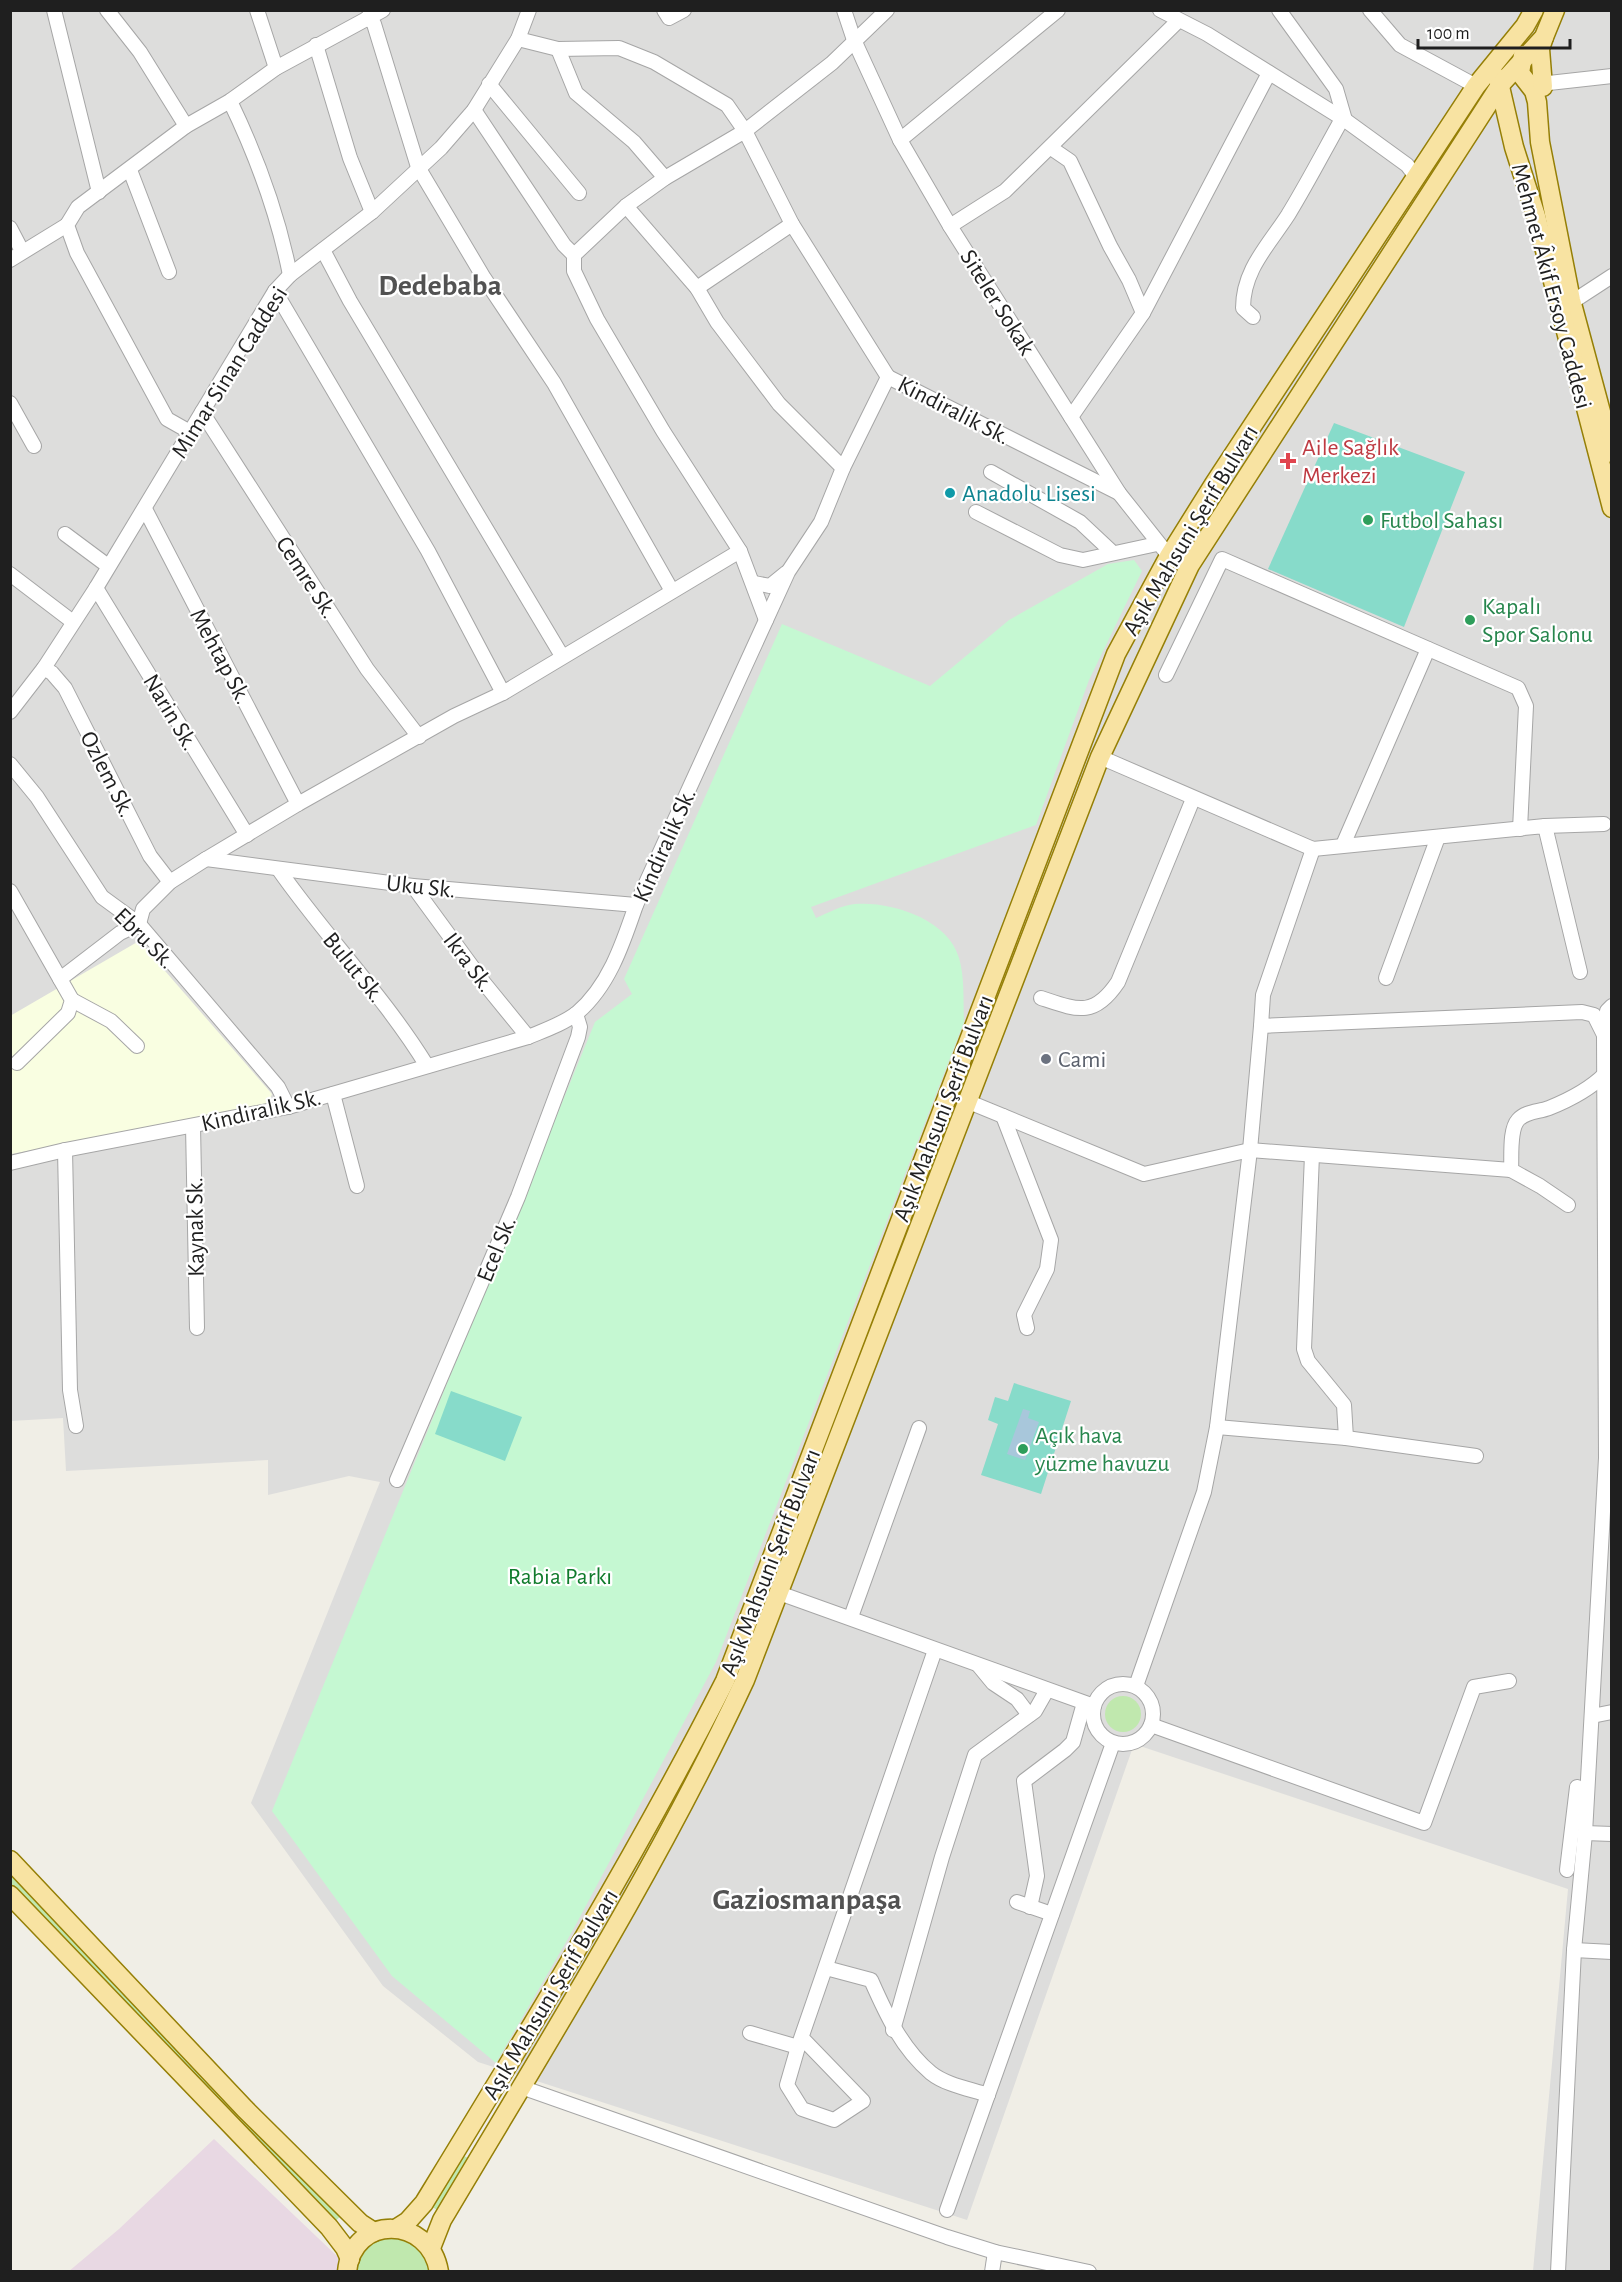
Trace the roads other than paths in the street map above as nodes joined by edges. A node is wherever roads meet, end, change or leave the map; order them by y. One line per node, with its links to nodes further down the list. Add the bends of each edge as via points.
1 (54, 10): 43 (street)
2 (107, 10): 35 (street, via 140,52)
3 (257, 10): 25 (street)
4 (383, 10): 16 (street)
5 (529, 10): 19 (street, Mimar Sinan Caddesi)
6 (664, 10): 7 (street, via 669,18)
7 (684, 10)
8 (844, 10): 20 (street, Siteler Sokak)
9 (887, 10): 20 (street)
10 (1058, 10): 37 (street)
11 (1160, 10): 17 (street)
12 (1279, 10): 34 (street, via 1336,89)
13 (1370, 10): 30 (street, via 1400,45)
14 (1534, 10): 24 (main road, Aşık Mahsuni Şerif Bulvarı, via 1526,26)
15 (1555, 10): 18 (main road)
16 (368, 17): 21 (street); 39 (street, via 374,24 392,78)
17 (1178, 21): 26 (street, via 1207,34); 38 (street)
18 (1544, 36): 23 (main road, Aşık Mahsuni Şerif Bulvarı); 31 (main road)
19 (518, 39): 22 (street); 28 (street, Mimar Sinan Caddesi)
20 (854, 40): 36 (street, via 832,63); 37 (street, Siteler Sokak)
21 (316, 45): 25 (street); 46 (street, via 350,158)
22 (558, 49): 36 (street, via 618,48 654,62 727,105); 41 (street, via 576,93 634,142)
23 (1525, 57): 24 (main road, via 1517,47); 29 (main road, Aşık Mahsuni Şerif Bulvarı); 31 (main road, Mehmet Âkif Ersoy Caddesi, via 1520,73)
24 (1497, 59): 29 (main road, Mehmet Âkif Ersoy Caddesi); 30 (main road, Aşık Mahsuni Şerif Bulvarı)
25 (276, 68): 32 (street)
26 (1269, 73): 34 (street); 61 (street)
27 (1611, 76): 31 (street, via 1549,83)
28 (489, 84): 33 (street, Mimar Sinan Caddesi); 44 (street)
29 (1501, 84): 60 (main road, Mehmet Âkif Ersoy Caddesi, via 1514,147); 80 (main road, Aşık Mahsuni Şerif Bulvarı)
30 (1476, 86): 42 (main road, Aşık Mahsuni Şerif Bulvarı)
31 (1538, 89): 60 (main road, Mehmet Âkif Ersoy Caddesi, via 1540,142)
32 (230, 101): 35 (street); 56 (street, via 264,178)
33 (474, 110): 39 (street, Mimar Sinan Caddesi, via 441,148); 53 (street)
34 (1343, 120): 42 (street, via 1407,165); 62 (street, via 1250,270 1243,291 1243,308)
35 (186, 126): 40 (street)
36 (745, 131): 41 (street); 47 (street)
37 (900, 140): 49 (street, Siteler Sokak)
38 (1051, 148): 49 (street, via 1005,191); 61 (street, via 1070,161)
39 (418, 167): 46 (street, Mimar Sinan Caddesi); 86 (street, via 478,269 554,383)
40 (130, 170): 43 (street); 55 (street)
41 (665, 178): 45 (street)
42 (1417, 178): 77 (main road, Aşık Mahsuni Şerif Bulvarı)
43 (99, 192): 48 (street, via 78,207)
44 (579, 193)
45 (626, 206): 53 (street); 58 (street)
46 (372, 213): 51 (street, Mimar Sinan Caddesi)
47 (792, 224): 58 (street); 63 (street)
48 (67, 225): 52 (street); 67 (street, via 77,253 167,419)
49 (950, 226): 66 (street, Siteler Sokak)
50 (10, 228): 52 (street)
51 (323, 250): 56 (street, Mimar Sinan Caddesi); 90 (street)
52 (22, 251): 54 (street)
53 (574, 255): 78 (street, via 574,271 597,319)
54 (10, 260)
55 (169, 272)
56 (290, 275): 59 (street, Mimar Sinan Caddesi)
57 (1611, 276): 60 (street)
58 (697, 288): 70 (street, via 717,322 780,404)
59 (275, 291): 65 (street, Mimar Sinan Caddesi); 93 (street, via 439,571)
60 (1566, 306): 69 (main road, Mehmet Âkif Ersoy Caddesi); 73 (main road, Mehmet Âkif Ersoy Caddesi)
61 (1143, 313): 66 (street)
62 (1252, 316)
63 (888, 377): 70 (street, Kindiralik Sk.); 72 (street, Kindiralik Sk.)
64 (10, 403): 68 (street)
65 (202, 412): 67 (street, Mimar Sinan Caddesi); 95 (street, Cemre Sk., via 367,669)
66 (1071, 417): 72 (street, Siteler Sokak)
67 (190, 432): 74 (street, Mimar Sinan Caddesi)
68 (34, 446)
69 (1611, 453)
70 (843, 468): 82 (street, Kindiralik Sk., via 821,522)
71 (991, 472): 79 (street, via 1080,522)
72 (1119, 493): 77 (street, Siteler Sokak)
73 (1611, 508)
74 (145, 509): 81 (street, Mimar Sinan Caddesi); 99 (street, Mehtap Sk.)
75 (976, 512): 79 (street, via 1060,555 1083,560)
76 (65, 534): 81 (street)
77 (1163, 550): 79 (street); 80 (street); 180 (main road, Aşık Mahsuni Şerif Bulvarı, via 1116,654 725,1681 674,1782 569,1966 424,2203)
78 (740, 551): 84 (street); 86 (street)
79 (1112, 552)
80 (1190, 565): 96 (main road, Aşık Mahsuni Şerif Bulvarı)
81 (108, 566): 85 (street, Mimar Sinan Caddesi)
82 (788, 572): 84 (street, via 770,586); 87 (street, Kindiralik Sk.)
83 (10, 574): 88 (street)
84 (754, 583): 87 (street)
85 (96, 588): 88 (street, Mimar Sinan Caddesi); 103 (street, Narin Sk.)
86 (672, 591): 90 (street)
87 (766, 620): 112 (street, Kindiralik Sk.)
88 (73, 622): 91 (street, Mimar Sinan Caddesi)
89 (1428, 649): 92 (street, via 1222,559); 102 (street, via 1518,688 1526,706); 105 (street)
90 (562, 656): 93 (street)
91 (44, 668): 94 (street, Mimar Sinan Caddesi); 109 (street, Ozlem Sk., via 65,688 150,856)
92 (1166, 675)
93 (503, 693): 95 (street)
94 (13, 703)
95 (419, 737): 99 (street)
96 (1100, 757): 98 (street); 129 (main road, Aşık Mahsuni Şerif Bulvarı)
97 (10, 764): 113 (street, Ebru Sk., via 37,797 102,897)
98 (1193, 799): 106 (street); 117 (street, via 1108,998 1095,1007 1073,1009)
99 (298, 804): 103 (street)
100 (1604, 824): 101 (street)
101 (1545, 826): 102 (street); 114 (street)
102 (1520, 829): 104 (street)
103 (247, 835): 107 (street)
104 (1438, 837): 105 (street); 115 (street)
105 (1343, 845): 106 (street)
106 (1313, 849): 121 (street, via 1263,995)
107 (206, 859): 108 (street, Uku Sk.); 109 (street)
108 (279, 870): 110 (street, Uku Sk.); 126 (street, Bulut Sk., via 305,908 405,1030)
109 (170, 882): 113 (street, via 143,909)
110 (413, 886): 112 (street, Uku Sk.); 123 (street, Ikra Sk.)
111 (10, 891): 116 (street)
112 (636, 904): 120 (street, Kindiralik Sk., via 620,953)
113 (139, 924): 116 (street, via 120,933); 130 (street, Ebru Sk., via 278,1087)
114 (1580, 972)
115 (1386, 978)
116 (60, 979): 118 (street)
117 (1041, 998)
118 (72, 1000): 124 (street, via 111,1021); 125 (street, via 68,1013)
119 (1611, 1006): 122 (street)
120 (576, 1014): 123 (street, Kindiralik Sk.); 148 (street, Ecel Sk., via 578,1037 518,1197)
121 (1261, 1026): 122 (street, via 1582,1012 1594,1015); 134 (street)
122 (1604, 1036): 127 (street)
123 (528, 1037): 126 (street, Kindiralik Sk.)
124 (137, 1046)
125 (17, 1063)
126 (427, 1066): 128 (street, Kindiralik Sk.)
127 (1605, 1074): 137 (street, via 1592,1087 1518,1120); 147 (street)
128 (333, 1094): 130 (street, Kindiralik Sk.); 138 (street)
129 (969, 1102): 131 (street); 150 (main road, Aşık Mahsuni Şerif Bulvarı)
130 (288, 1107): 132 (street, Kindiralik Sk.)
131 (1003, 1116): 134 (street, via 1144,1174); 141 (street, via 1051,1240 1047,1269 1024,1315)
132 (193, 1126): 133 (street, Kindiralik Sk.); 140 (street, Kaynak Sk.)
133 (65, 1150): 136 (street, Kindiralik Sk.); 142 (street, via 70,1390)
134 (1250, 1150): 135 (street); 143 (street)
135 (1311, 1155): 137 (street); 145 (street, via 1304,1349 1308,1361 1344,1405)
136 (10, 1163)
137 (1511, 1170): 139 (street)
138 (357, 1186)
139 (1568, 1205)
140 (197, 1328)
141 (1027, 1328)
142 (76, 1426)
143 (1217, 1427): 145 (street); 156 (street, via 1204,1492)
144 (919, 1428): 152 (street)
145 (1346, 1438): 146 (street)
146 (1476, 1456)
147 (1609, 1457): 149 (street)
148 (397, 1480)
149 (1606, 1556): 151 (street)
150 (779, 1593): 152 (street); 177 (main road, Aşık Mahsuni Şerif Bulvarı, via 715,1745 668,1834)
151 (1605, 1597): 161 (street)
152 (851, 1617): 153 (street)
153 (935, 1650): 154 (street); 173 (street)
154 (979, 1666): 157 (street); 160 (street, via 993,1683 1017,1698)
155 (1509, 1681): 162 (street, via 1474,1688 1424,1823)
156 (1136, 1686): 158 (street, via 1112,1686); 162 (street, via 1151,1703)
157 (1047, 1690): 158 (street); 160 (street)
158 (1089, 1705): 163 (street, via 1096,1728); 170 (street, via 1072,1742 1024,1781 1037,1876 1024,1904)
159 (1611, 1712): 161 (street)
160 (1029, 1715): 174 (street, via 975,1755)
161 (1592, 1716): 165 (street)
162 (1151, 1725): 163 (street, via 1138,1740)
163 (1113, 1743): 170 (street)
164 (1577, 1787): 168 (street)
165 (1585, 1833): 166 (street); 171 (street)
166 (1611, 1834)
167 (10, 1860): 181 (main road, via 245,2109 355,2219)
168 (1567, 1870)
169 (10, 1895): 184 (main road, via 329,2228 345,2248)
170 (1052, 1914): 178 (street)
171 (1574, 1950): 172 (street); 188 (street)
172 (1611, 1952)
173 (826, 1968): 174 (street, via 871,1980); 176 (street)
174 (893, 2030): 178 (street, via 931,2073)
175 (750, 2033): 176 (street)
176 (800, 2043): 176 (street, via 863,2101 834,2120 802,2109 787,2085)
177 (521, 2087): 182 (main road, Aşık Mahsuni Şerif Bulvarı, via 442,2220); 183 (street)
178 (988, 2095): 179 (street)
179 (947, 2210)
180 (397, 2228): 181 (main road); 182 (main road, via 416,2234)
181 (374, 2232): 184 (main road, via 359,2243)
182 (431, 2248): 185 (main road)
183 (995, 2252): 186 (street); 187 (street)
184 (348, 2265)
185 (439, 2271)
186 (992, 2271)
187 (1089, 2271)
188 (1557, 2271)

